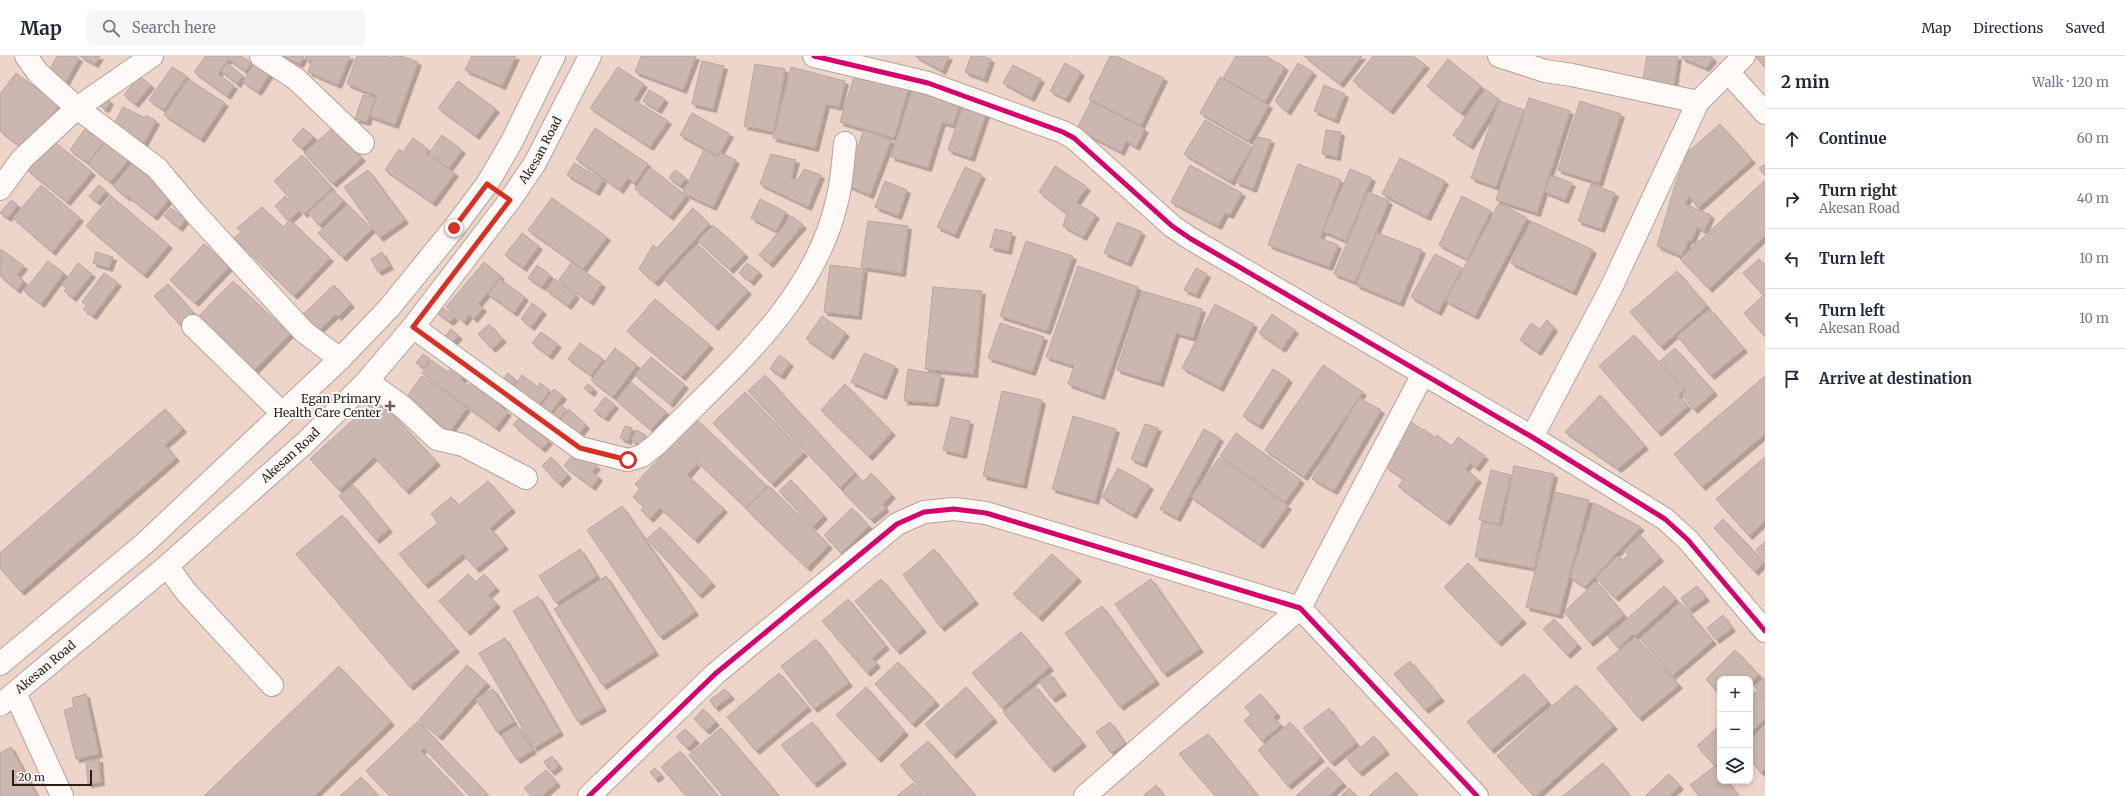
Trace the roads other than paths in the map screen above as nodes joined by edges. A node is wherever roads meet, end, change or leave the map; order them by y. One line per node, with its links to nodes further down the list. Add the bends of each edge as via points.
1 (26, 56): 11 (street, via 38,73)
2 (152, 56): 11 (street)
3 (261, 56): 13 (street, via 296,78)
4 (554, 56): 15 (street, via 511,143)
5 (590, 56): 17 (street, Akesan Road, via 535,163)
6 (814, 56): 21 (street, via 928,83 1063,132 1074,138 1172,226 1191,239)
7 (1499, 56): 10 (street, via 1545,71)
8 (1744, 56): 9 (street)
9 (1728, 72): 10 (street); 12 (street)
10 (1698, 102): 24 (street, via 1611,288)
11 (77, 108): 16 (street, via 22,159); 20 (street, via 157,168 304,332)
12 (1765, 113)
13 (363, 143)
14 (845, 143): 19 (street, via 837,200 826,234 802,285 771,327 657,444 642,456 628,460 580,448)
15 (487, 184): 17 (street); 20 (street, via 389,308)
16 (0, 189)
17 (510, 200): 19 (street, Akesan Road)
18 (193, 326): 23 (street)
19 (413, 327): 22 (street, Akesan Road)
20 (340, 359): 23 (street)
21 (1423, 374): 24 (street); 27 (street)
22 (367, 381): 25 (street, via 403,407 437,438 464,445); 26 (street, Akesan Road, via 307,441)
23 (282, 413): 29 (street, via 144,544)
24 (1532, 437): 28 (street, via 1665,519 1688,540)
25 (526, 478)
26 (167, 566): 30 (street, via 187,593); 31 (street, Akesan Road)
27 (1300, 608): 33 (street, via 986,513 954,509 924,512 897,524 715,674); 34 (street); 35 (street)
28 (1765, 631)
29 (0, 664)
30 (272, 685)
31 (7, 699): 32 (street)
32 (62, 796)
33 (589, 796)
34 (1085, 796)
35 (1477, 796)

